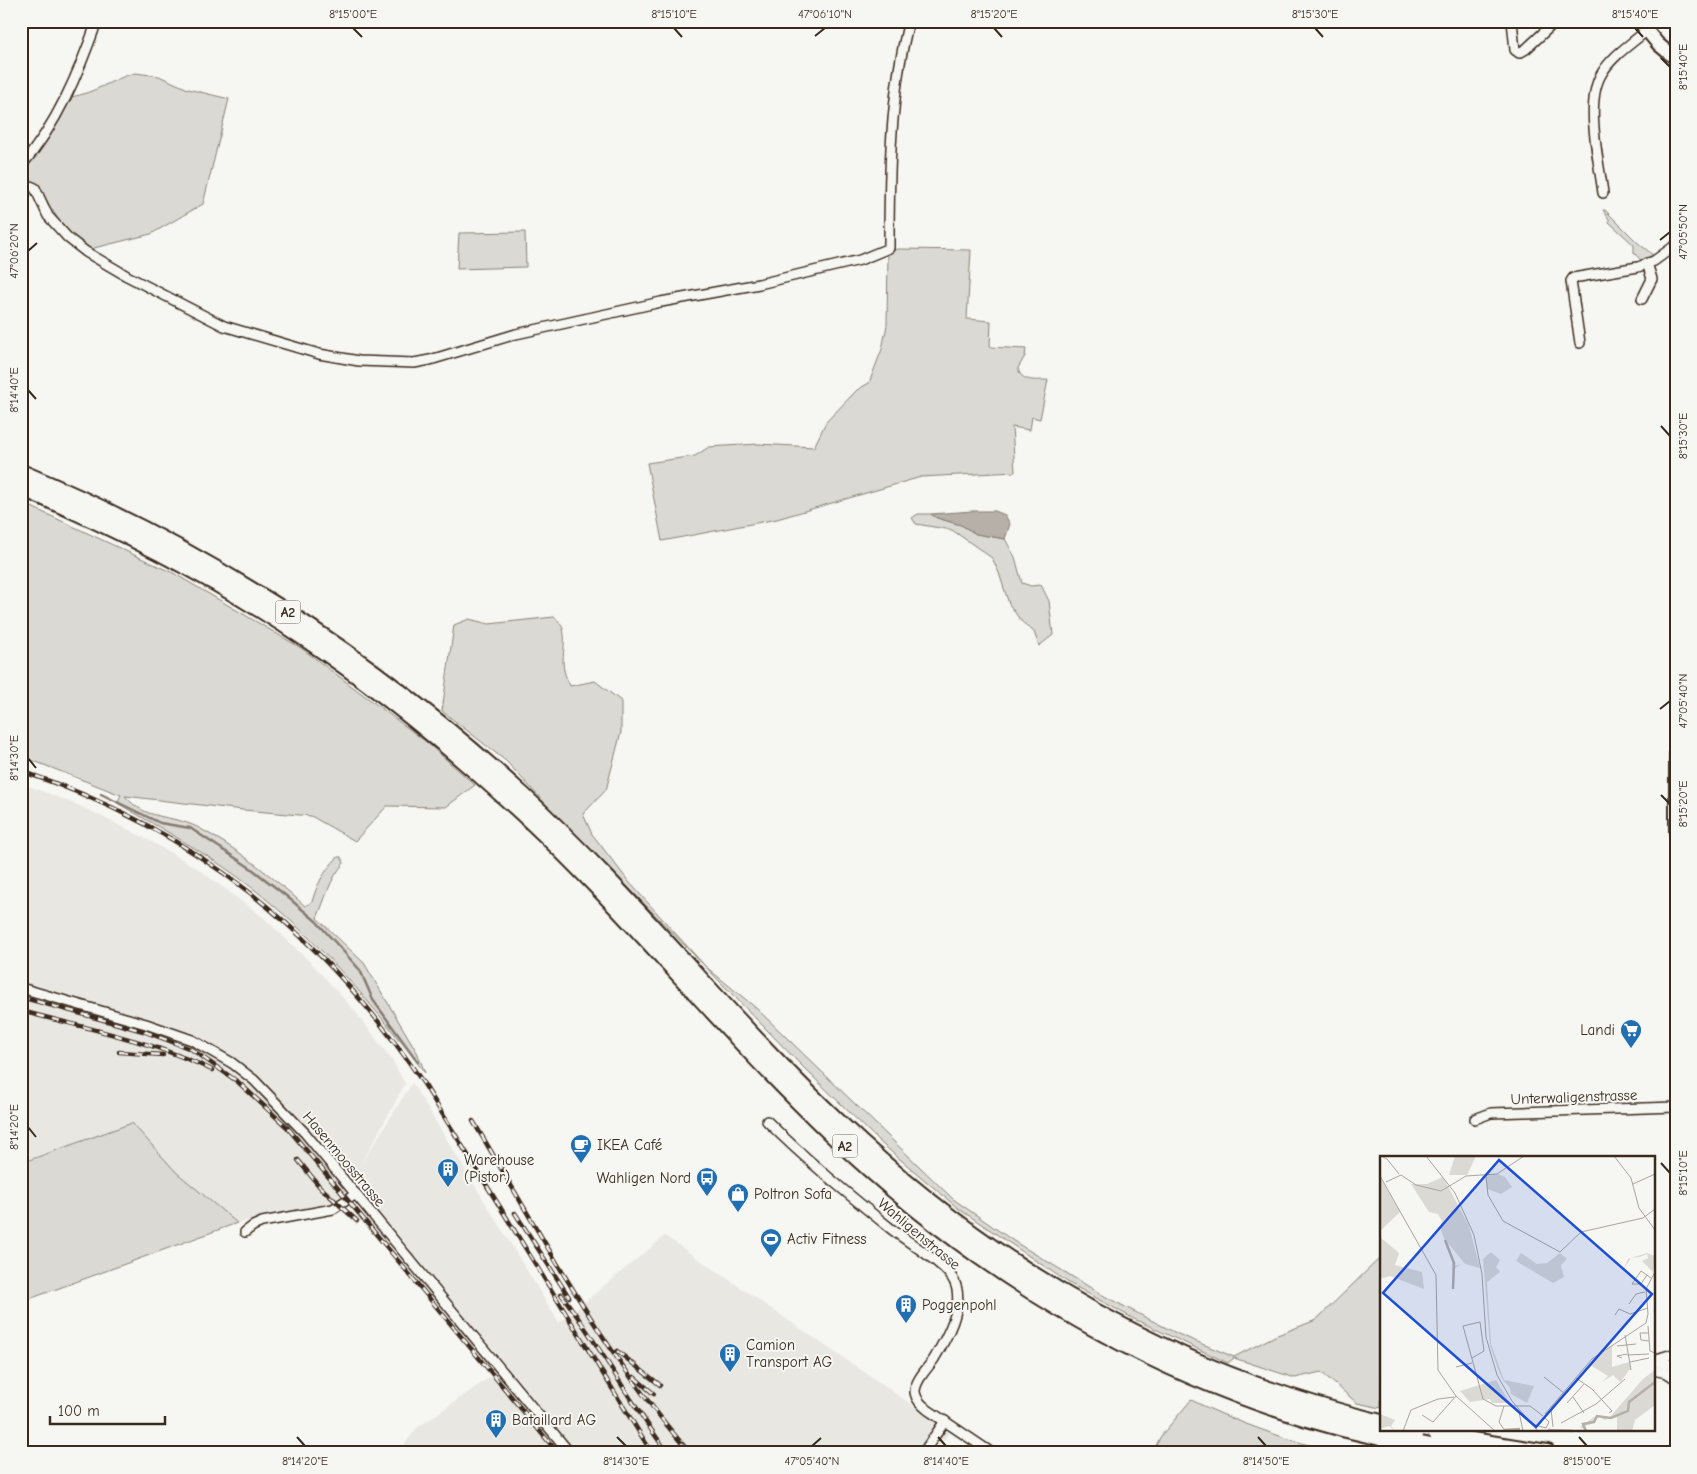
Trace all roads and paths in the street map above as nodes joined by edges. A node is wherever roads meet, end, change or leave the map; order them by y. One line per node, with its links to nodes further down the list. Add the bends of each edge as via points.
1 (96, 21): 7 (street, via 83,61 65,98)
2 (908, 21): 8 (street, via 898,63 888,172 889,248 860,260 516,334 414,363 342,359 278,344 224,326 86,252 54,223 35,188)
3 (1512, 21): 4 (street, via 1515,50 1519,53)
4 (1556, 21)
5 (1642, 26): 6 (main road); 9 (street, via 1602,71 1594,89)
6 (1676, 59)
7 (21, 166)
8 (21, 182)
9 (1603, 193)
10 (1676, 245): 11 (street)
11 (1647, 263): 12 (street, via 1652,279); 13 (street, via 1573,278)
12 (1642, 299)
13 (1580, 342)
14 (21, 473): 31 (highway, A2, via 132,523 203,560 316,630 429,714 553,824 839,1123 915,1191 996,1252 1048,1287 1146,1341 1250,1384)
15 (21, 488): 33 (highway, A2, via 142,543 254,606 311,642 423,725 547,837 832,1134 925,1216 999,1270 1062,1310 1163,1364 1282,1410)
16 (1676, 756): 17 (main road)
17 (1676, 832)
18 (21, 988): 22 (street, Hasenmoosstrasse, via 160,1028 211,1050 244,1071 267,1091)
19 (1676, 1107): 20 (street, Unterwaligenstrasse, via 1491,1113)
20 (1475, 1119)
21 (767, 1120): 30 (street, Wahligenstrasse, via 876,1216 947,1271 954,1281 958,1294 957,1308 941,1346 915,1392 920,1403)
22 (356, 1194): 23 (street, via 339,1207 262,1222); 34 (street, Hasenmoosstrasse)
23 (245, 1232)
24 (1676, 1354): 25 (street)
25 (1654, 1360)
26 (1654, 1360): 27 (street)
27 (1676, 1366)
28 (1654, 1370): 29 (street)
29 (1676, 1379)
30 (945, 1421): 35 (street); 36 (street, Wahligenstrasse)
31 (1380, 1423)
32 (1473, 1436): 33 (highway, A2, bridge); 37 (street); 39 (highway, A2)
33 (1418, 1443): 38 (highway, A2, bridge)
34 (570, 1453)
35 (923, 1453)
36 (992, 1453)
37 (1446, 1453)
38 (1460, 1453)
39 (1547, 1453)

